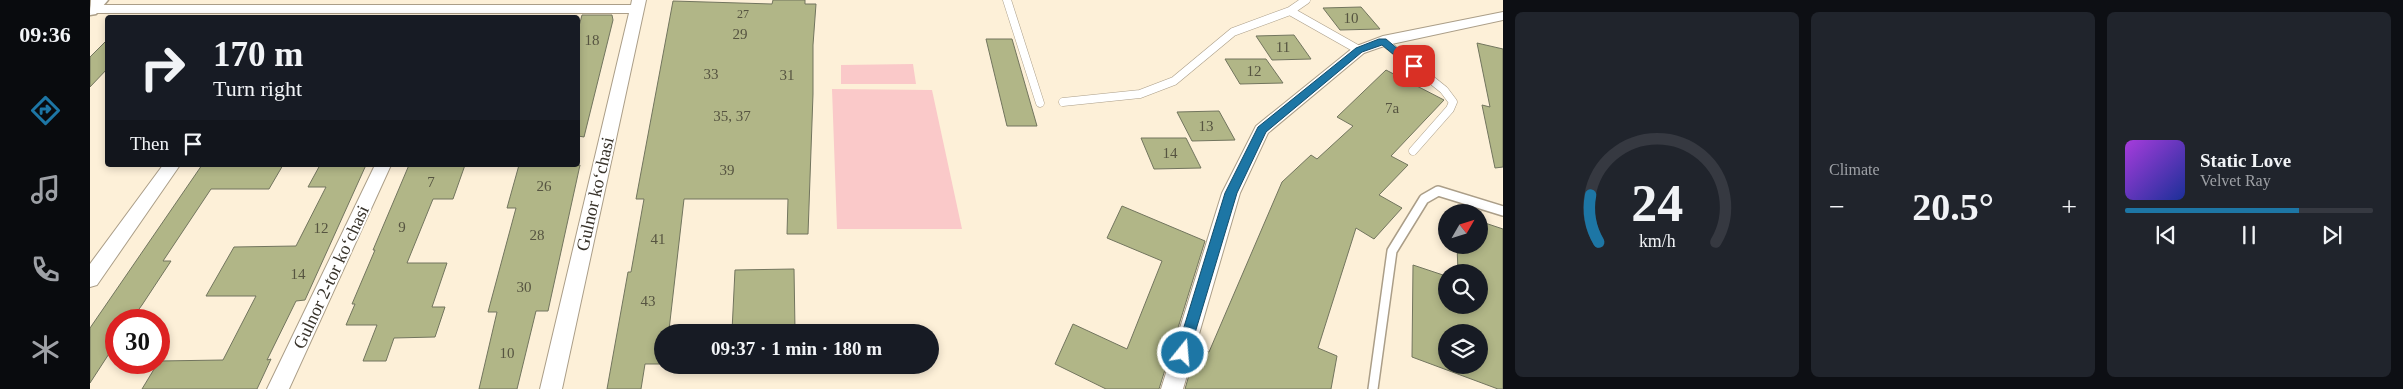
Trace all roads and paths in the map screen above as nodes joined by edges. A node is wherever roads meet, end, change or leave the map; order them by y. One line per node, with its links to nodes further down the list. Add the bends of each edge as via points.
1 (1007, 0): 12 (lane)
2 (1306, 0): 5 (lane)
3 (638, 5): 7 (street); 19 (street, Gulnor koʻchasi)
4 (94, 6): 6 (street)
5 (1290, 10): 10 (lane); 11 (lane, via 1233,32 1174,81 1140,94)
6 (286, 13): 7 (street)
7 (453, 14)
8 (1503, 16): 9 (street)
9 (1383, 42): 10 (street); 13 (lane, via 1444,90 1452,102 1450,109)
10 (1359, 50): 20 (street, via 1262,130 1231,193)
11 (1063, 102)
12 (1040, 103)
13 (1413, 151)
14 (171, 167): 17 (street)
15 (382, 167): 18 (street, Gulnor 2-tor koʻchasi)
16 (1503, 210): 21 (lane, via 1438,191 1424,199 1392,251)
17 (90, 279)
18 (278, 389)
19 (551, 389)
20 (1172, 389)
21 (1373, 389)

